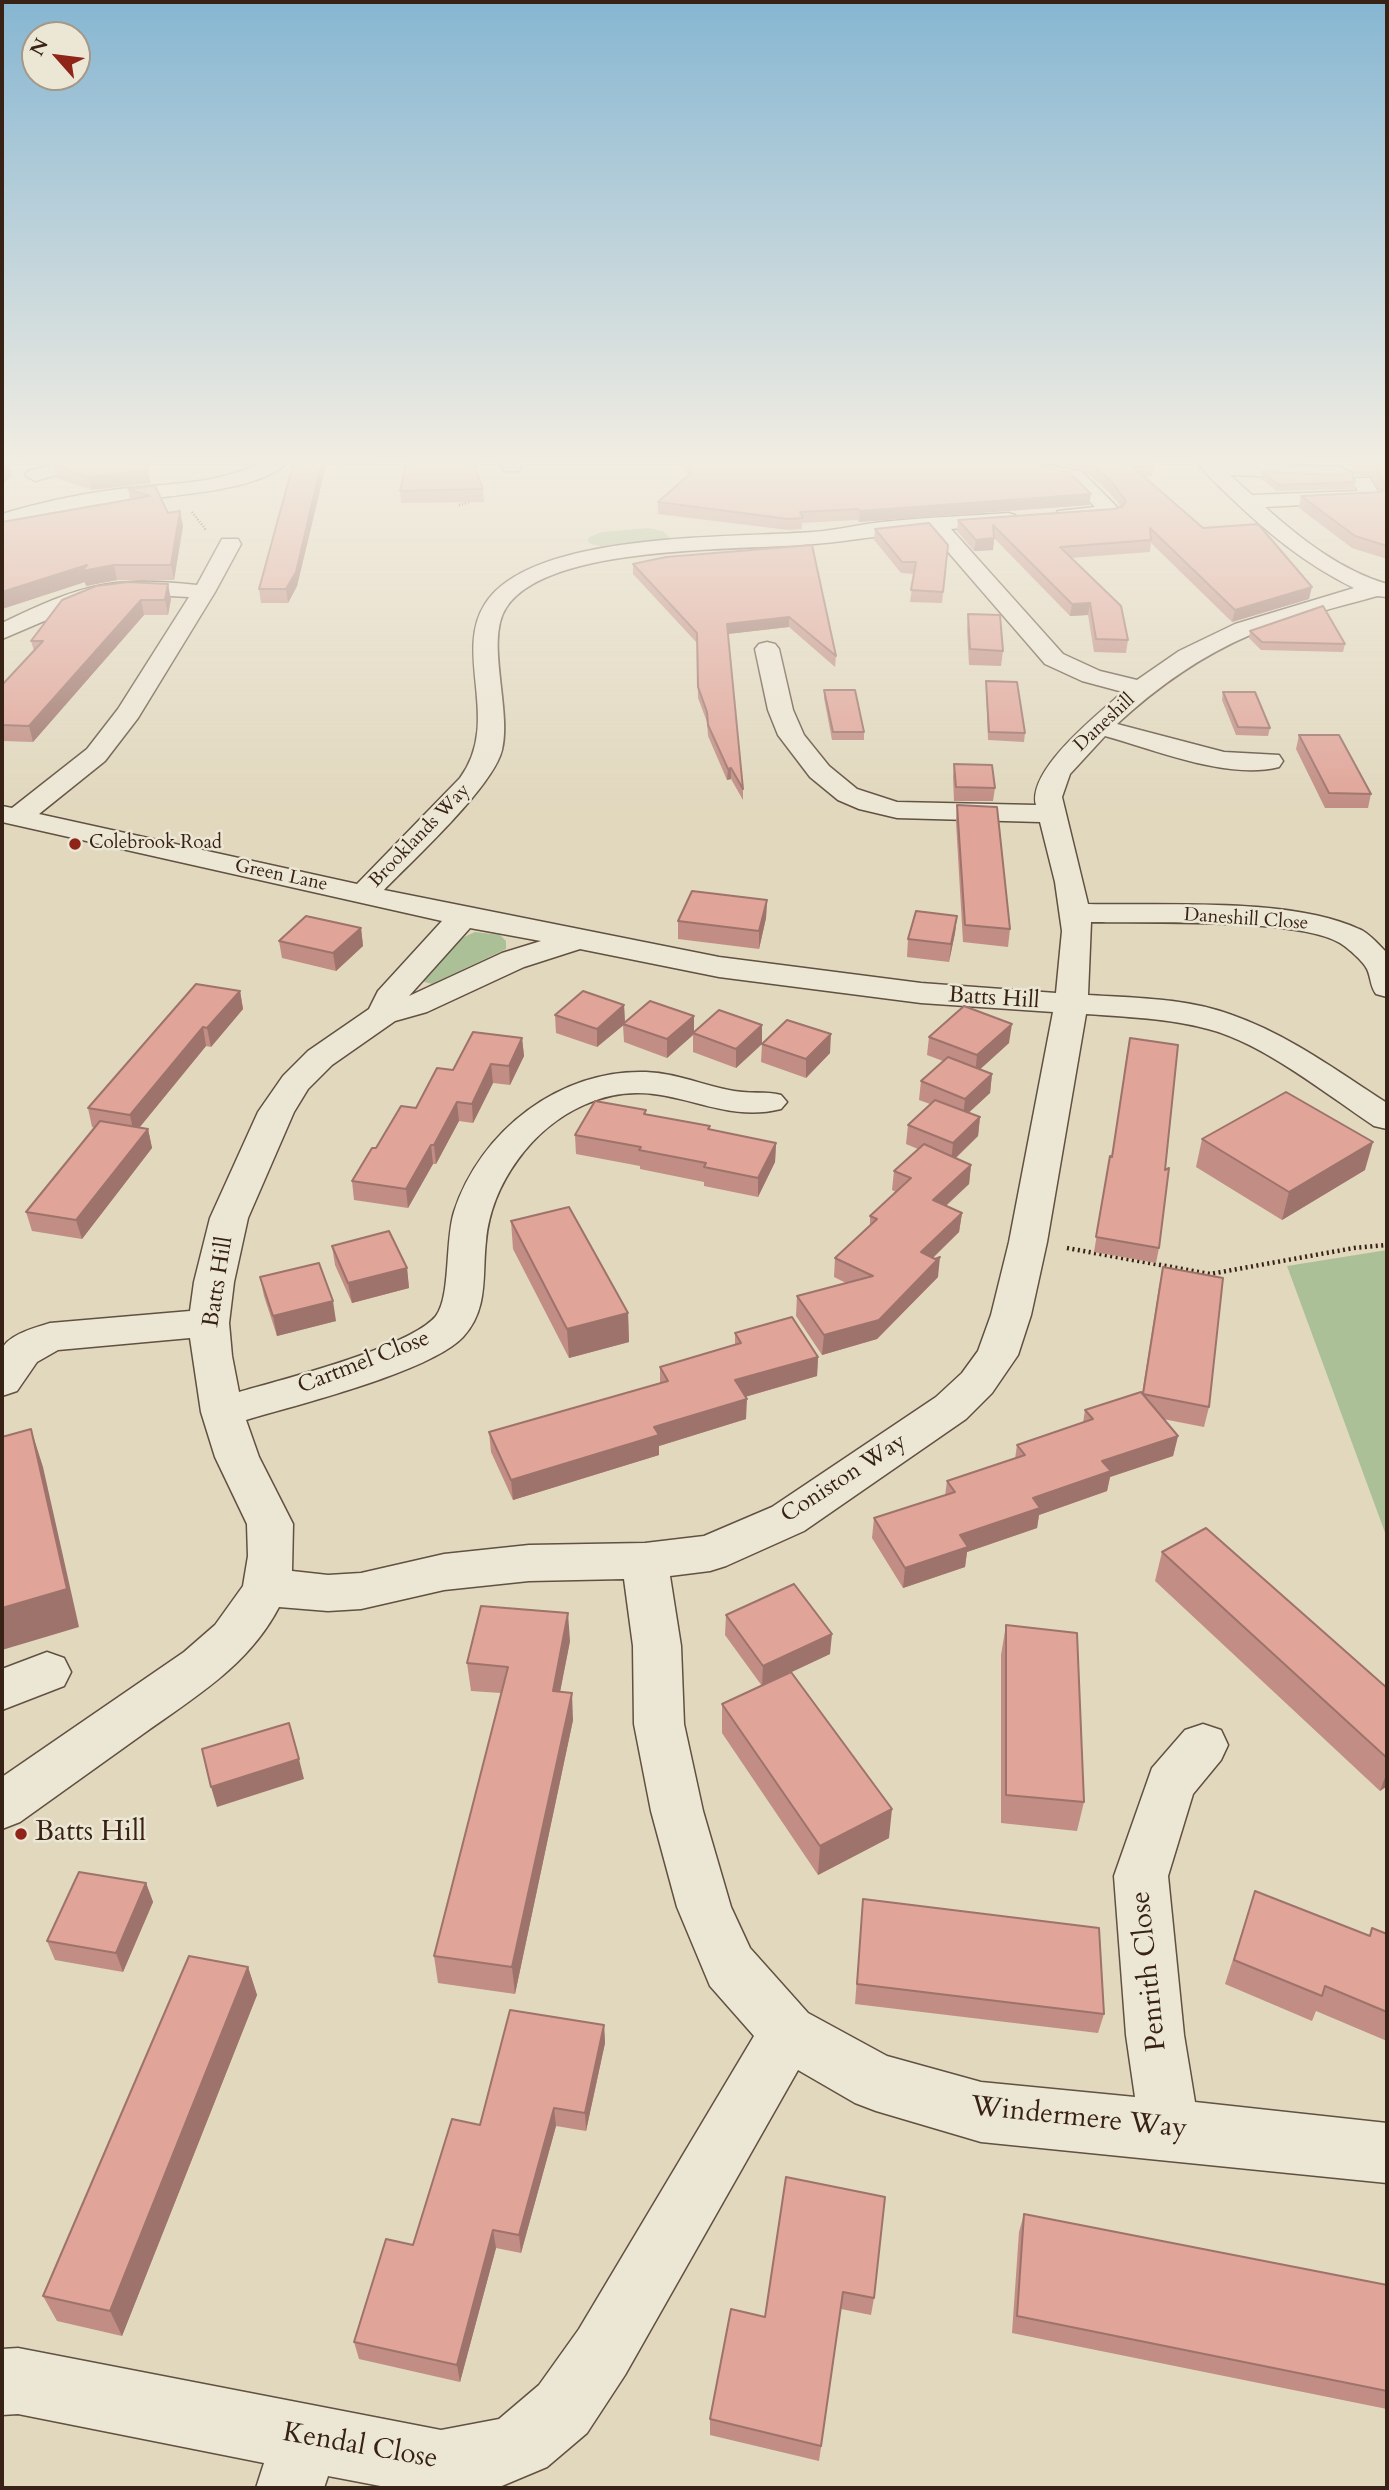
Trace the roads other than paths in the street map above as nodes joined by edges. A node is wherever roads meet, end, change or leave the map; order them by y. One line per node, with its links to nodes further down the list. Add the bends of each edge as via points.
1 (212, 577): 6 (street)
2 (534, 577): 16 (street, Brooklands Way, via 512,588 494,607 488,625 490,747 482,767)
3 (981, 577): 9 (street, via 1054,659 1081,673)
4 (1352, 577): 5 (street)
5 (1381, 590): 9 (street, Daneshill, via 1243,629 1188,656)
6 (204, 592): 7 (street, via 106,589 79,596); 15 (street, via 130,713 96,755)
7 (2, 632)
8 (767, 649): 14 (street, via 789,734 830,785 897,810)
9 (1141, 689): 10 (street, Daneshill)
10 (1099, 727): 11 (street); 14 (street, Daneshill, via 1057,772 1048,797)
11 (1223, 760): 12 (street); 13 (street, via 1243,769)
12 (1270, 761)
13 (1250, 787)
14 (1051, 814): 18 (street, Daneshill)
15 (10, 815): 16 (street, Green Lane)
16 (365, 893): 17 (street, Green Lane)
17 (396, 900): 19 (street, Batts Hill)
18 (1074, 913): 21 (street, Daneshill Close, via 1301,921 1350,936 1382,965); 22 (street, Daneshill, via 1077,941)
19 (463, 917): 20 (street, Batts Hill); 23 (street, Batts Hill, via 389,998)
20 (577, 940): 22 (street, Batts Hill, via 855,986); 23 (street, Batts Hill, via 513,960 415,1005)
21 (1387, 987)
22 (1071, 1004): 25 (street, Batts Hill, via 1163,1010 1237,1027 1301,1061); 29 (street, Coniston Way, via 1011,1315 997,1355 977,1383 951,1408 788,1519 709,1553)
23 (383, 1014): 26 (street, Batts Hill, via 320,1058 276,1112 229,1218)
24 (769, 1102): 28 (street, Cartmel Close, via 737,1103 653,1082 621,1083 566,1099 516,1140 482,1189 467,1235 463,1306 448,1329 414,1349)
25 (1387, 1118)
26 (209, 1323): 27 (street, via 50,1337 22,1352); 28 (street, Batts Hill)
27 (2, 1381)
28 (222, 1412): 30 (street, Batts Hill, via 237,1457 270,1524)
29 (645, 1561): 30 (street, Coniston Way, via 529,1563 444,1572 361,1591); 35 (street, Windermere Way, via 657,1646 659,1724 704,1907 730,1967)
30 (266, 1587): 34 (street, Batts Hill, via 232,1639 201,1666)
31 (47, 1672): 32 (street)
32 (2, 1690)
33 (1203, 1745): 36 (street, Penrith Close, via 1170,1784 1140,1876 1153,2021)
34 (2, 1806)
35 (788, 2033): 36 (street, Windermere Way, via 876,2082 981,2112); 39 (street, Kendal Close, via 602,2352 563,2409 523,2443 493,2456 441,2464)
36 (1170, 2129): 37 (street, Windermere Way)
37 (1387, 2152)
38 (2, 2382): 39 (street, Kendal Close, via 18,2381)
39 (297, 2464)

